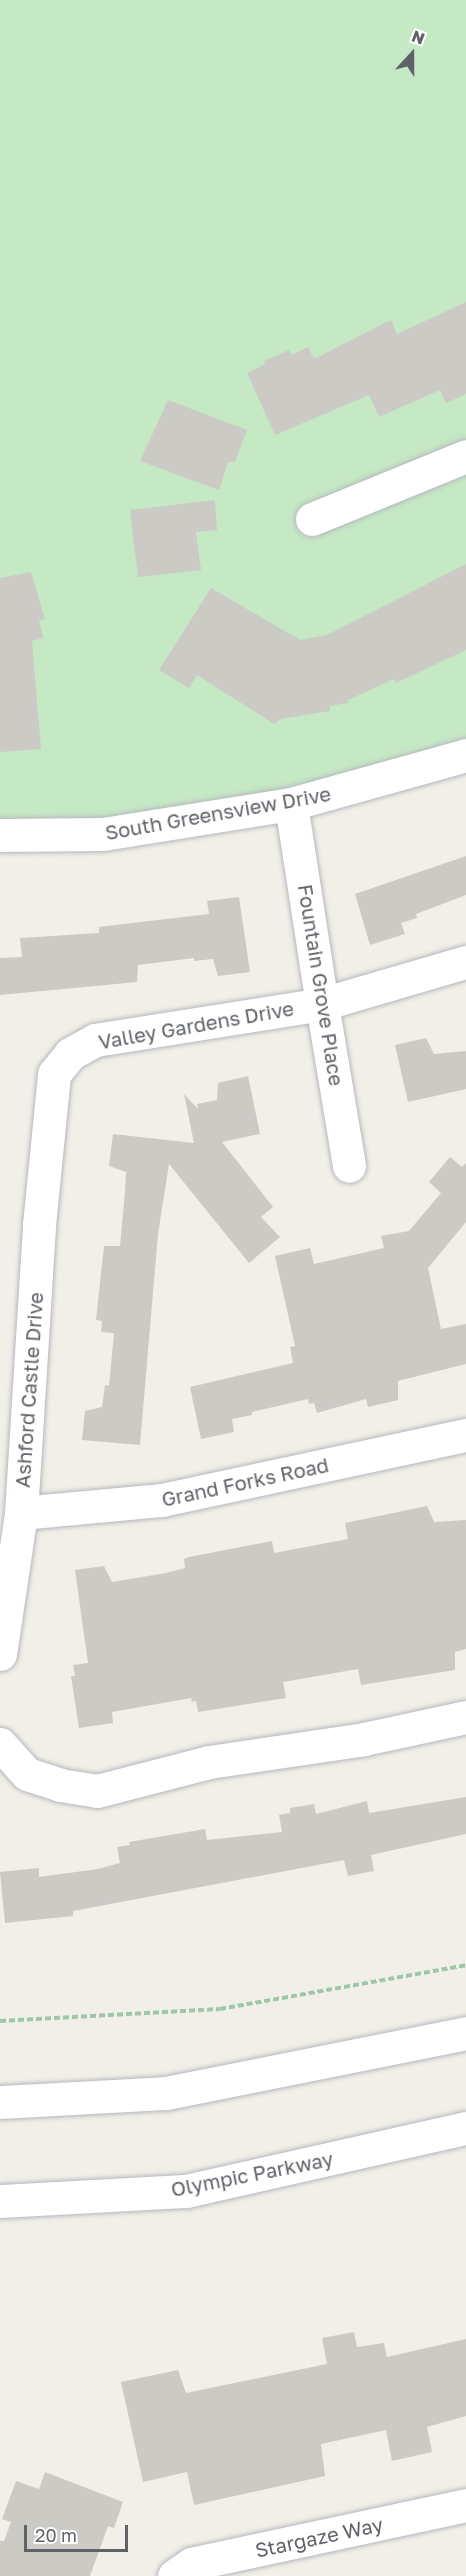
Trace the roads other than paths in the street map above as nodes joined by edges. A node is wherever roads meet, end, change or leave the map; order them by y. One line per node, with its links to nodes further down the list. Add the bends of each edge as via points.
1 (466, 456): 2 (street)
2 (312, 519)
3 (466, 755): 4 (street, South Greensview Drive)
4 (291, 804): 5 (street, South Greensview Drive, via 103,834); 7 (street, Fountain Grove Place)
5 (0, 835)
6 (466, 962): 7 (street, Valley Gardens Drive)
7 (322, 1004): 8 (street, Valley Gardens Drive, via 95,1040 70,1054 54,1074); 9 (street, Fountain Grove Place)
8 (48, 1125): 11 (street, Ashford Castle Drive)
9 (349, 1167)
10 (466, 1435): 11 (street, Grand Forks Road, via 162,1500)
11 (21, 1513): 12 (street, Ashford Castle Drive)
12 (0, 1654)
13 (466, 1717): 14 (street, via 364,1739 209,1762 97,1791 27,1774)
14 (0, 1744)
15 (466, 2033): 16 (street, via 166,2093)
16 (0, 2102)
17 (466, 2128): 18 (street, Olympic Parkway, via 186,2191)
18 (0, 2201)
19 (466, 2505): 20 (street, Stargaze Way, via 190,2564)
20 (174, 2576)

